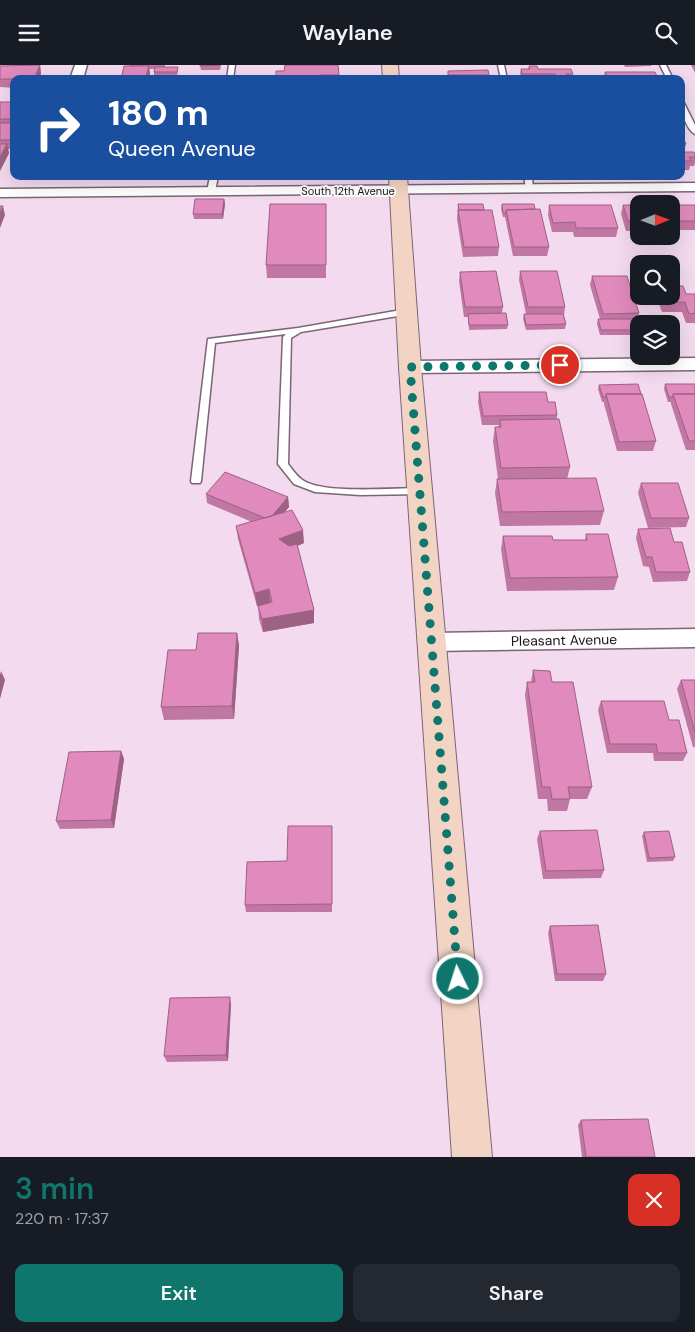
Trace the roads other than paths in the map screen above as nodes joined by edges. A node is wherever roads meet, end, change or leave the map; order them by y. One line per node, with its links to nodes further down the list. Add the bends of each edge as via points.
1 (685, 111): 2 (lane)
2 (695, 132)
3 (41, 180): 10 (street)
4 (213, 180): 8 (lane)
5 (529, 182): 6 (street, South 12th Avenue); 7 (street, South 12th Avenue)
6 (399, 183): 8 (street, South 12th Avenue); 11 (main road)
7 (695, 187)
8 (211, 191): 10 (street, South 12th Avenue)
9 (0, 193): 10 (street, South 12th Avenue)
10 (36, 193)
11 (406, 311): 12 (lane); 14 (main road)
12 (299, 329): 15 (lane, via 211,341); 16 (lane, via 287,337 282,464 294,479 305,486)
13 (695, 364): 14 (street)
14 (410, 367): 16 (main road)
15 (196, 481)
16 (420, 492): 18 (main road)
17 (695, 638): 18 (street, Pleasant Avenue)
18 (432, 642): 19 (main road)
19 (472, 1157)

